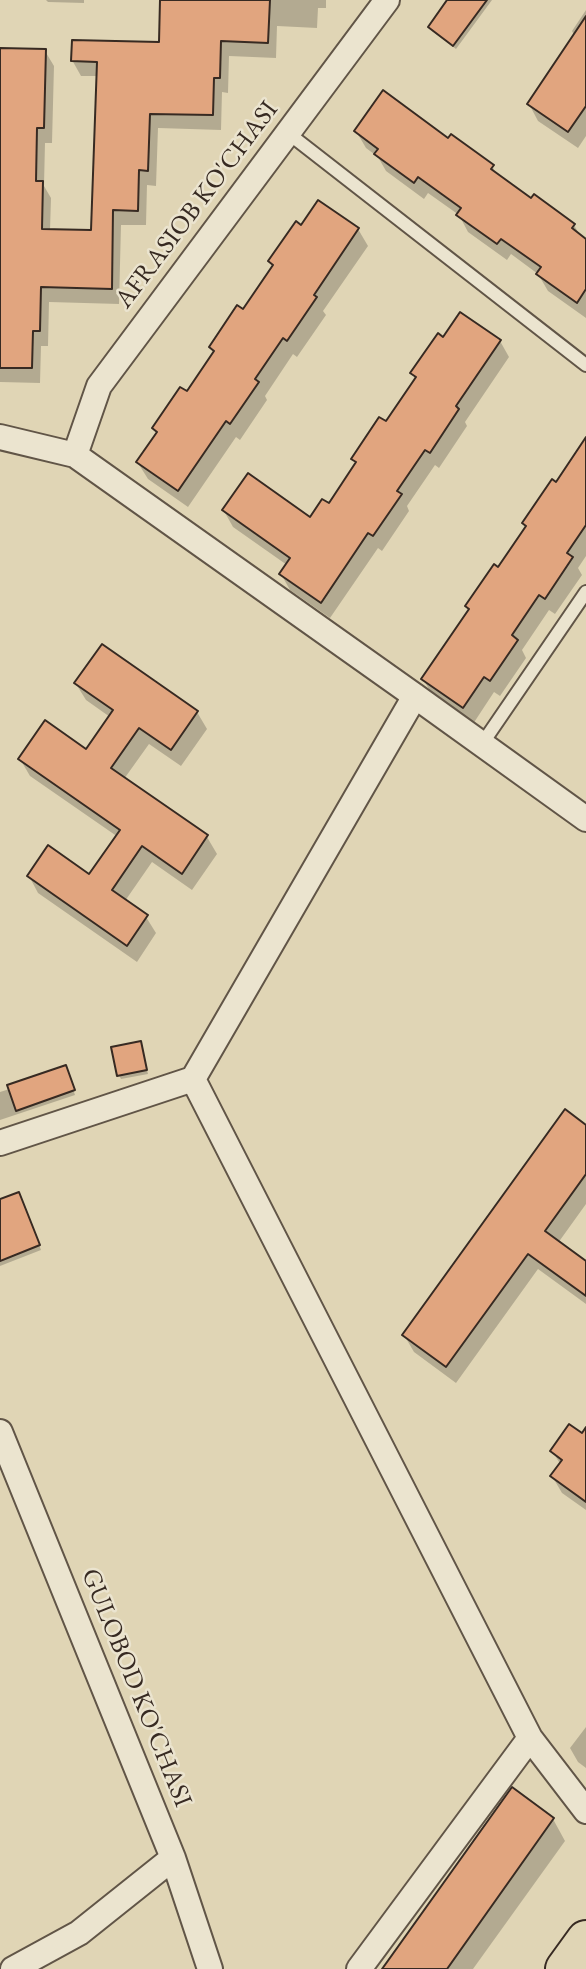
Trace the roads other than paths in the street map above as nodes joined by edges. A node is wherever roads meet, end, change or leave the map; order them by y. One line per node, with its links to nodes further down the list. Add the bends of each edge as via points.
1 (387, 0): 2 (street, AFRASIOB KO'CHASI)
2 (288, 133): 3 (lane); 5 (street, AFRASIOB KO'CHASI, via 99,386)
3 (586, 365)
4 (0, 437): 5 (street)
5 (75, 455): 7 (street)
6 (586, 592): 8 (lane)
7 (415, 696): 8 (street); 10 (street)
8 (482, 744): 9 (street)
9 (586, 820)
10 (193, 1079): 11 (street); 13 (street)
11 (0, 1143)
12 (0, 1432): 15 (street, GULOBOD KO'CHASI)
13 (530, 1738): 14 (street); 19 (street)
14 (586, 1811)
15 (173, 1858): 17 (street, via 79,1933); 18 (street, GULOBOD KO'CHASI)
16 (586, 1940): 20 (main road)
17 (13, 1969)
18 (210, 1969)
19 (359, 1969)
20 (565, 1969)

